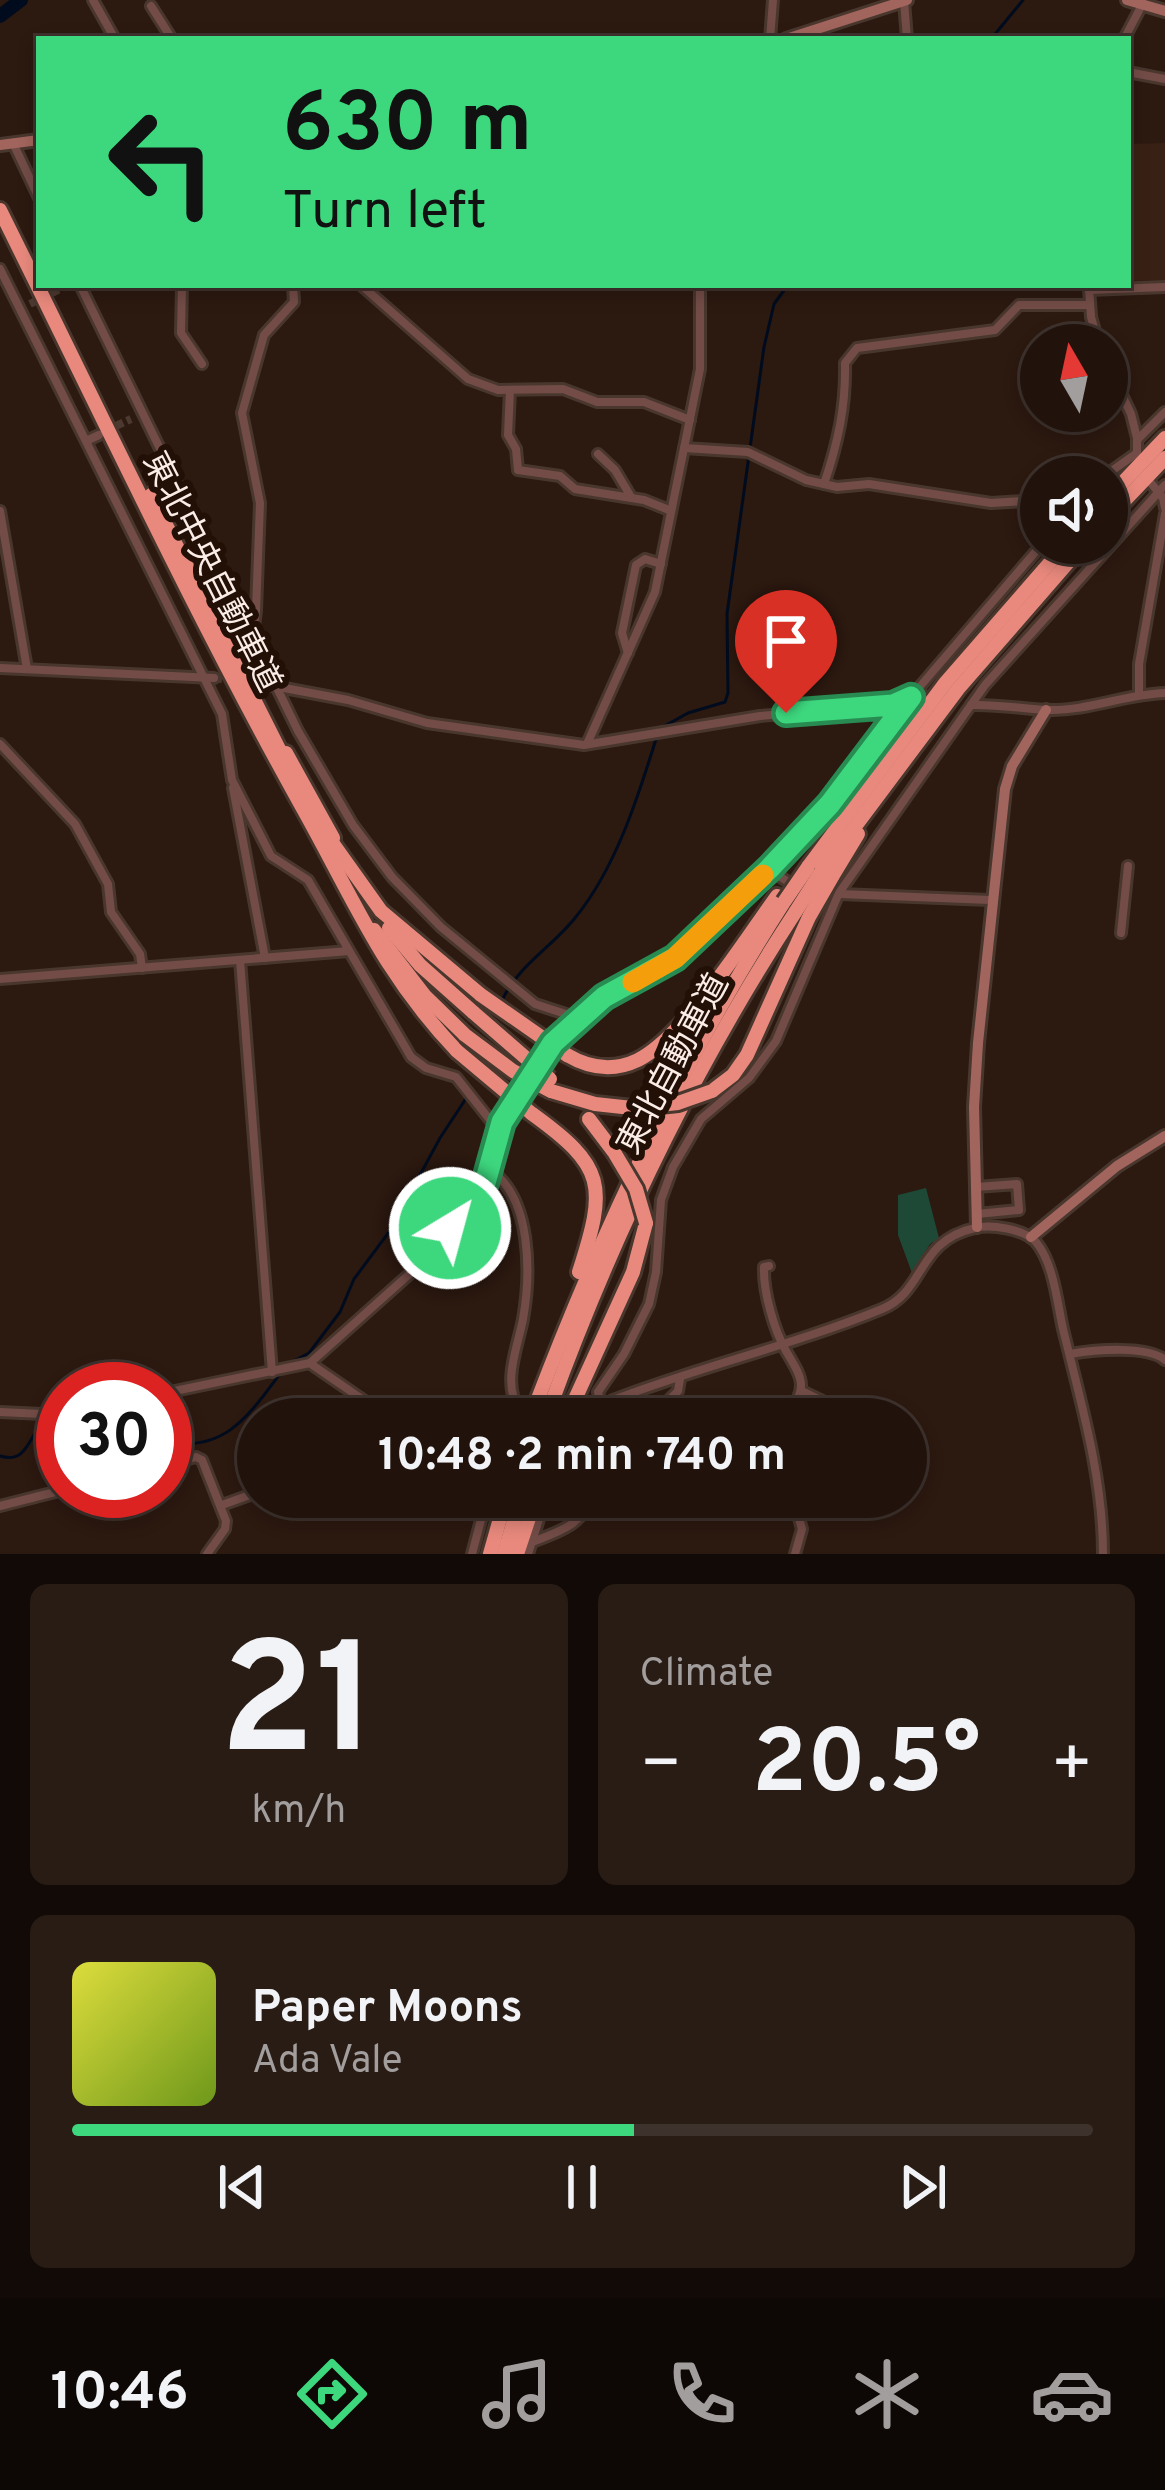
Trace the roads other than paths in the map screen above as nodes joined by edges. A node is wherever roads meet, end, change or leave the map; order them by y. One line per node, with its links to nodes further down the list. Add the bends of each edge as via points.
1 (93, 0): 8 (street)
2 (773, 0): 10 (street)
3 (906, 0): 11 (street); 12 (street)
4 (1127, 0): 5 (street)
5 (1144, 2): 7 (street); 13 (street)
6 (151, 6): 9 (street)
7 (1165, 11)
8 (113, 36)
9 (170, 36)
10 (770, 36)
11 (795, 36)
12 (907, 36)
13 (1126, 36)
14 (1131, 73): 15 (street)
15 (1165, 79)
16 (7, 144): 17 (street)
17 (36, 193)
18 (0, 210): 20 (highway, 東北中央自動車道)
19 (0, 269): 32 (street)
20 (36, 282)
21 (1131, 287): 22 (street)
22 (1165, 287)
23 (39, 288): 83 (highway, 東北中央自動車道)
24 (81, 288): 38 (street)
25 (182, 288): 34 (street, via 181,333)
26 (293, 288): 64 (street, via 294,302 259,347 242,413 260,503)
27 (364, 288): 35 (street, via 468,380)
28 (700, 288): 40 (street, via 700,369)
29 (1089, 288): 31 (street)
30 (30, 304): 32 (street)
31 (1089, 305): 33 (street); 51 (street, via 1019,305 995,330 857,348 845,363 838,443)
32 (20, 310): 44 (street)
33 (1094, 324)
34 (202, 364)
35 (510, 390): 40 (street, via 644,402); 53 (street, via 508,436 518,470)
36 (1128, 408): 43 (street)
37 (1165, 412): 43 (street)
38 (142, 414): 39 (street); 64 (street)
39 (130, 419)
40 (689, 420): 45 (street)
41 (99, 435): 44 (street)
42 (1165, 438): 49 (highway)
43 (1137, 440): 48 (street, via 1139,455)
44 (86, 441): 68 (street)
45 (684, 448): 51 (street, via 753,453); 56 (street)
46 (598, 454): 53 (street)
47 (1165, 458): 54 (highway)
48 (1128, 462)
49 (1128, 477)
50 (1151, 483): 52 (street)
51 (824, 484): 55 (street)
52 (1162, 489): 58 (street); 75 (street)
53 (631, 497): 56 (street)
54 (1128, 497)
55 (1020, 500)
56 (670, 510): 59 (street)
57 (0, 511): 67 (street)
58 (1165, 511): 63 (street)
59 (661, 564): 65 (street); 65 (street, via 636,565 622,633)
60 (1025, 564): 74 (street)
61 (1049, 564): 82 (highway, via 909,729)
62 (1067, 564): 82 (highway, 東北自動車道)
63 (1160, 577): 73 (street)
64 (249, 630): 70 (street)
65 (628, 655): 78 (street)
66 (0, 668): 67 (street)
67 (28, 669): 68 (street)
68 (209, 678): 79 (street)
69 (263, 685): 70 (street)
70 (276, 686): 78 (street, via 427,723); 94 (street, via 368,848 424,912 535,1004)
71 (1165, 693): 73 (street)
72 (922, 694): 74 (street)
73 (1139, 694): 76 (street)
74 (911, 697): 78 (street); 81 (street)
75 (968, 705): 76 (street); 84 (street)
76 (1046, 710): 85 (street, via 1008,776)
77 (0, 744): 92 (street, via 75,824)
78 (587, 745)
79 (232, 780): 89 (street, via 272,856 308,880); 90 (street)
80 (1128, 866): 88 (street)
81 (769, 869): 87 (street); 94 (street, via 675,958)
82 (815, 870): 86 (highway, bridge); 86 (highway, 東北自動車道, bridge)
83 (343, 873): 86 (highway, bridge, via 408,938 586,1065 614,1067 656,1048); 95 (highway, bridge, via 406,950); 95 (highway, bridge, via 409,976 465,1035 513,1071); 114 (highway, bridge, via 397,981 457,1051 592,1171 593,1229)
84 (838, 893): 85 (street); 87 (street)
85 (990, 900): 100 (street)
86 (792, 906): 95 (highway, bridge, via 747,1055 712,1091 632,1108 573,1099); 115 (highway, 東北自動車道, via 666,1134)
87 (830, 910): 117 (street, via 776,1041 701,1119 673,1166 649,1304)
88 (1121, 934)
89 (349, 951): 90 (street); 97 (street, via 411,1057 456,1077)
90 (265, 958): 91 (street)
91 (240, 960): 92 (street); 108 (street)
92 (142, 968): 93 (street)
93 (0, 979)
94 (578, 1018): 97 (street, via 541,1059)
95 (552, 1085)
96 (589, 1119): 116 (highway, bridge, via 636,1190 646,1223 639,1258)
97 (499, 1130): 99 (street)
98 (1165, 1136): 102 (street)
99 (490, 1169): 107 (street, via 476,1198 414,1270); 113 (street, via 513,1194 524,1233 526,1297 509,1392)
100 (976, 1187): 101 (street); 101 (street, via 1017,1184 1019,1210)
101 (977, 1220): 102 (street); 104 (street, via 934,1248 897,1302)
102 (1030, 1237): 105 (street, via 1047,1263)
103 (769, 1266): 104 (street, via 764,1281)
104 (784, 1344): 109 (street); 111 (street)
105 (1070, 1354): 106 (street, via 1137,1350); 144 (street, via 1100,1493)
106 (1165, 1360)
107 (310, 1363): 108 (street); 112 (street)
108 (278, 1371): 110 (street)
109 (680, 1378): 118 (street); 119 (street)
110 (192, 1389)
111 (802, 1391): 120 (street); 121 (street)
112 (361, 1398)
113 (520, 1398)
114 (551, 1398)
115 (553, 1398)
116 (556, 1398)
117 (599, 1398)
118 (624, 1398)
119 (671, 1398)
120 (798, 1398)
121 (816, 1398)
122 (0, 1412): 123 (street)
123 (36, 1414)
124 (192, 1459): 127 (street, via 199,1457)
125 (36, 1497): 128 (street)
126 (237, 1499): 127 (street)
127 (222, 1504): 137 (street, via 225,1528)
128 (0, 1506)
129 (481, 1518): 138 (street)
130 (500, 1518): 139 (highway)
131 (515, 1518): 140 (highway)
132 (529, 1518): 141 (highway)
133 (539, 1518): 136 (street)
134 (581, 1518): 136 (street)
135 (799, 1518): 143 (street)
136 (532, 1542): 142 (street)
137 (207, 1554)
138 (472, 1554)
139 (490, 1554)
140 (504, 1554)
141 (517, 1554)
142 (528, 1554)
143 (795, 1554)
144 (1103, 1554)

